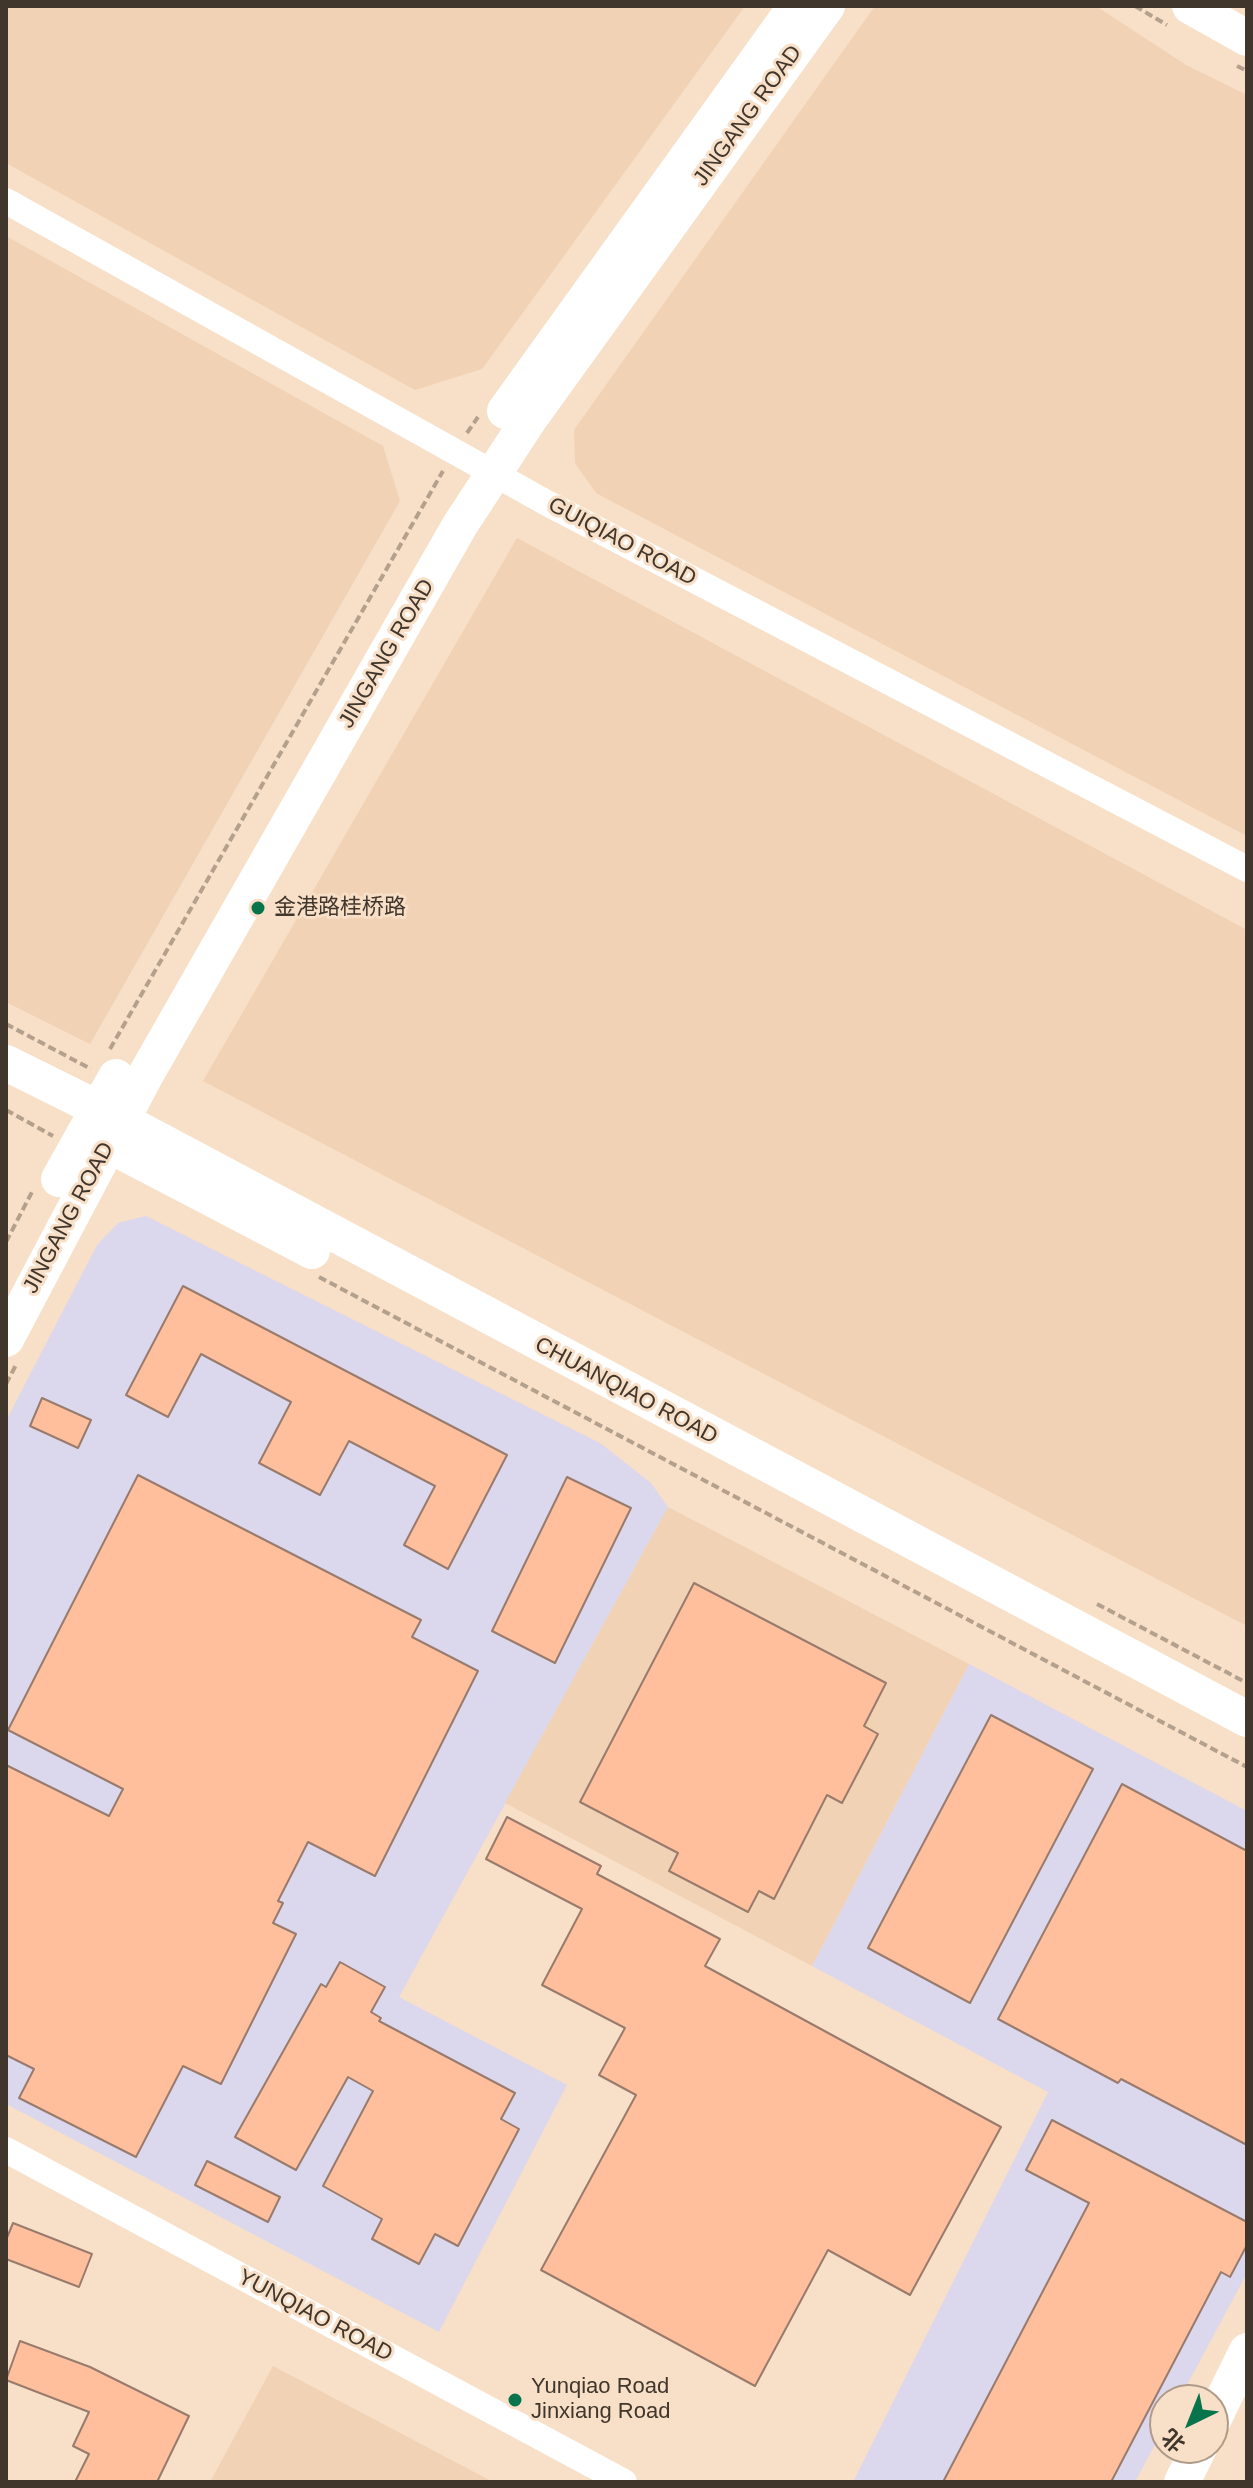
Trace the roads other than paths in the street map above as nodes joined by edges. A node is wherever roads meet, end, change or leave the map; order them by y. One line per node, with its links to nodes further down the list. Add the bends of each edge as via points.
1 (796, 6): 6 (street, JINGANG ROAD)
2 (827, 6): 6 (street, JINGANG ROAD)
3 (1190, 6): 4 (street)
4 (1247, 38)
5 (6, 201): 6 (street, GUIQIAO ROAD)
6 (473, 461): 7 (street, GUIQIAO ROAD); 10 (street, JINGANG ROAD)
7 (1247, 869)
8 (6, 1063): 10 (street, CHUANQIAO ROAD)
9 (6, 1089): 10 (street, CHUANQIAO ROAD)
10 (90, 1128): 11 (street, JINGANG ROAD); 12 (street, JINGANG ROAD); 13 (street, CHUANQIAO ROAD); 14 (street, CHUANQIAO ROAD)
11 (6, 1284)
12 (13, 1347)
13 (1247, 1719)
14 (1247, 1742)
15 (6, 2150): 19 (street, YUNQIAO ROAD)
16 (1247, 2351): 17 (street)
17 (1229, 2388)
18 (1191, 2464): 20 (street)
19 (624, 2482)
20 (1182, 2482)

